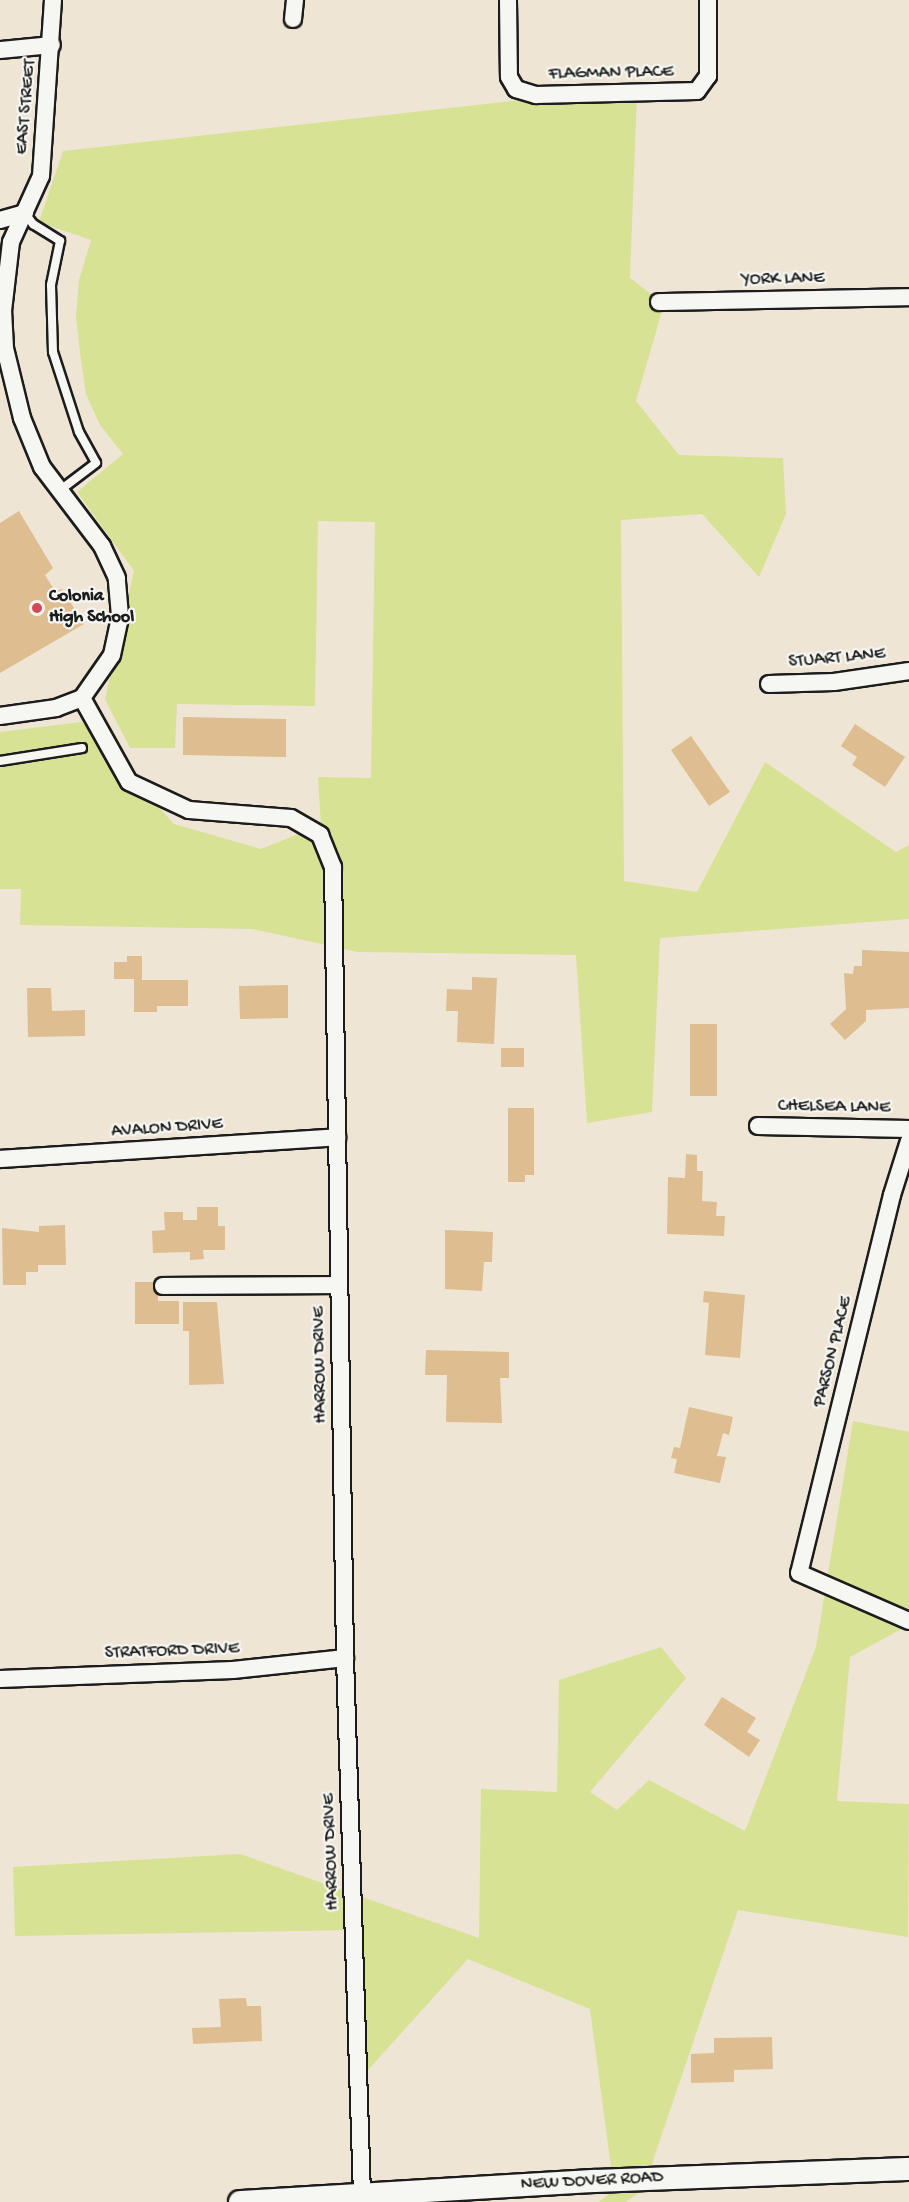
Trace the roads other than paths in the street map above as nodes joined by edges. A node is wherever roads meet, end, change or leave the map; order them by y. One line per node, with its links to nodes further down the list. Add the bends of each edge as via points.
1 (53, 0): 6 (street, EAST STREET)
2 (295, 0): 5 (street)
3 (508, 0): 4 (street, FLAGMAN PLACE, via 511,84 536,95 697,91 708,76)
4 (708, 0)
5 (293, 19)
6 (52, 45): 7 (street); 8 (street, EAST STREET, via 40,176)
7 (0, 50)
8 (25, 213): 9 (street); 12 (street, EAST STREET, via 11,242 5,276 5,348 22,418 42,467); 12 (lane, via 33,224 60,241 51,285 53,351 79,432 96,463)
9 (0, 220)
10 (909, 297): 11 (street, YORK LANE)
11 (659, 302)
12 (59, 492): 15 (street, EAST STREET, via 102,546 117,578 120,616 112,654)
13 (909, 671): 14 (street, STUART LANE, via 834,682)
14 (769, 684)
15 (82, 698): 16 (street, via 56,708); 21 (street, HARROW DRIVE, via 129,782 189,810 291,818 320,835 333,867)
16 (0, 716)
17 (82, 748): 18 (lane)
18 (0, 761)
19 (759, 1126): 20 (street, CHELSEA LANE)
20 (909, 1129)
21 (337, 1137): 23 (street, AVALON DRIVE); 24 (street, HARROW DRIVE)
22 (909, 1141): 26 (street, PARSON PLACE, via 892,1195 799,1573)
23 (0, 1159)
24 (339, 1285): 25 (street); 27 (street, HARROW DRIVE)
25 (163, 1286)
26 (909, 1622)
27 (345, 1658): 28 (street, STRATFORD DRIVE, via 233,1670); 30 (street, HARROW DRIVE)
28 (0, 1679)
29 (909, 2169): 30 (street, NEW DOVER ROAD)
30 (362, 2195): 31 (street, NEW DOVER ROAD)
31 (280, 2201): 32 (street, NEW DOVER ROAD)
32 (240, 2202)

